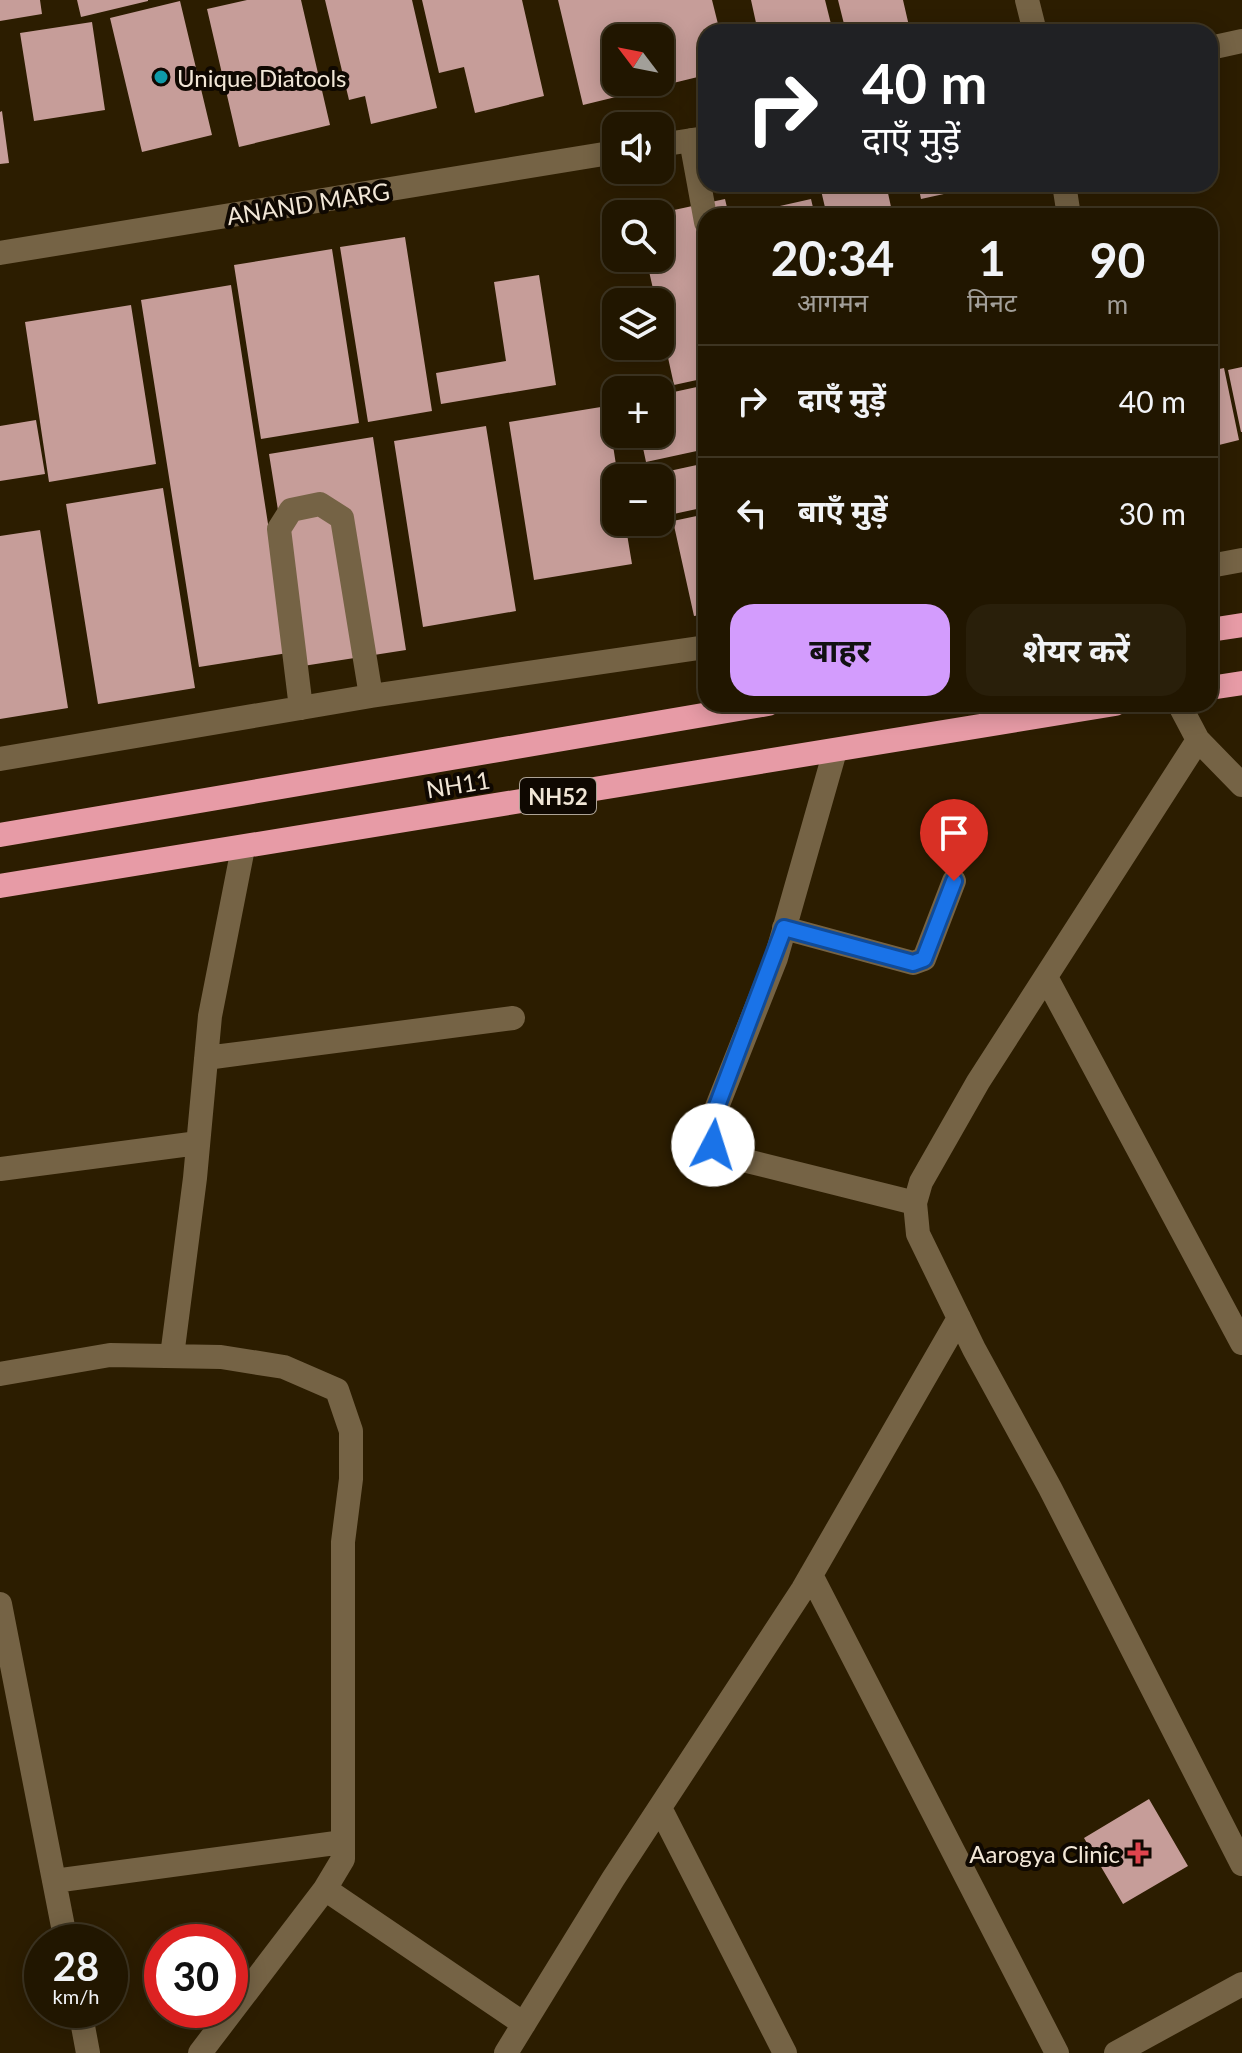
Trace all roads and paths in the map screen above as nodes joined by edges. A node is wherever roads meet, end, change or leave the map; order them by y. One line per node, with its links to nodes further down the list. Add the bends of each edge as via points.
1 (1027, 0): 2 (street)
2 (1033, 24)
3 (1242, 41): 4 (street)
4 (1218, 46)
5 (698, 139): 6 (street)
6 (674, 143)
7 (602, 154): 8 (street, ANAND MARG)
8 (0, 253)
9 (1242, 560): 10 (street)
10 (1218, 564)
11 (1242, 625): 12 (highway)
12 (1218, 629)
13 (698, 648): 16 (street)
14 (1242, 683): 15 (highway)
15 (1218, 687)
16 (371, 696): 17 (street); 17 (street, via 342,518 320,504 291,510 279,529)
17 (301, 708): 23 (street)
18 (721, 712): 25 (highway, NH52)
19 (1067, 712): 22 (highway, NH11 / NH52)
20 (1183, 712): 21 (street)
21 (1198, 740): 24 (street); 30 (street)
22 (835, 751): 26 (highway, NH11 / NH52); 29 (street)
23 (0, 759)
24 (1242, 785)
25 (0, 835)
26 (243, 848): 28 (highway, NH11 / NH52); 32 (street)
27 (954, 881): 29 (street, via 924,959 913,963)
28 (0, 886)
29 (784, 928): 35 (street, via 709,1127 713,1145 731,1157)
30 (1047, 979): 35 (street, via 978,1082 921,1182); 37 (street)
31 (513, 1018): 32 (street)
32 (206, 1058): 33 (street)
33 (198, 1143): 34 (street); 39 (street)
34 (0, 1169)
35 (915, 1203): 36 (street, via 918,1234)
36 (959, 1318): 41 (street); 45 (street)
37 (1236, 1318): 38 (street)
38 (1242, 1343)
39 (172, 1356): 40 (street, via 110,1355); 44 (street, via 284,1367 337,1390 351,1431 343,1542)
40 (0, 1374)
41 (811, 1575): 43 (street); 55 (street)
42 (0, 1604): 46 (street)
43 (660, 1808): 51 (street); 54 (street)
44 (343, 1842): 46 (street); 47 (street, via 343,1859)
45 (1242, 1864)
46 (54, 1881): 48 (street)
47 (325, 1889): 51 (street); 53 (street)
48 (62, 1924)
49 (1242, 1984): 56 (street)
50 (83, 2028): 52 (street)
51 (518, 2042)
52 (88, 2053)
53 (200, 2053)
54 (785, 2053)
55 (1057, 2053)
56 (1116, 2053)

